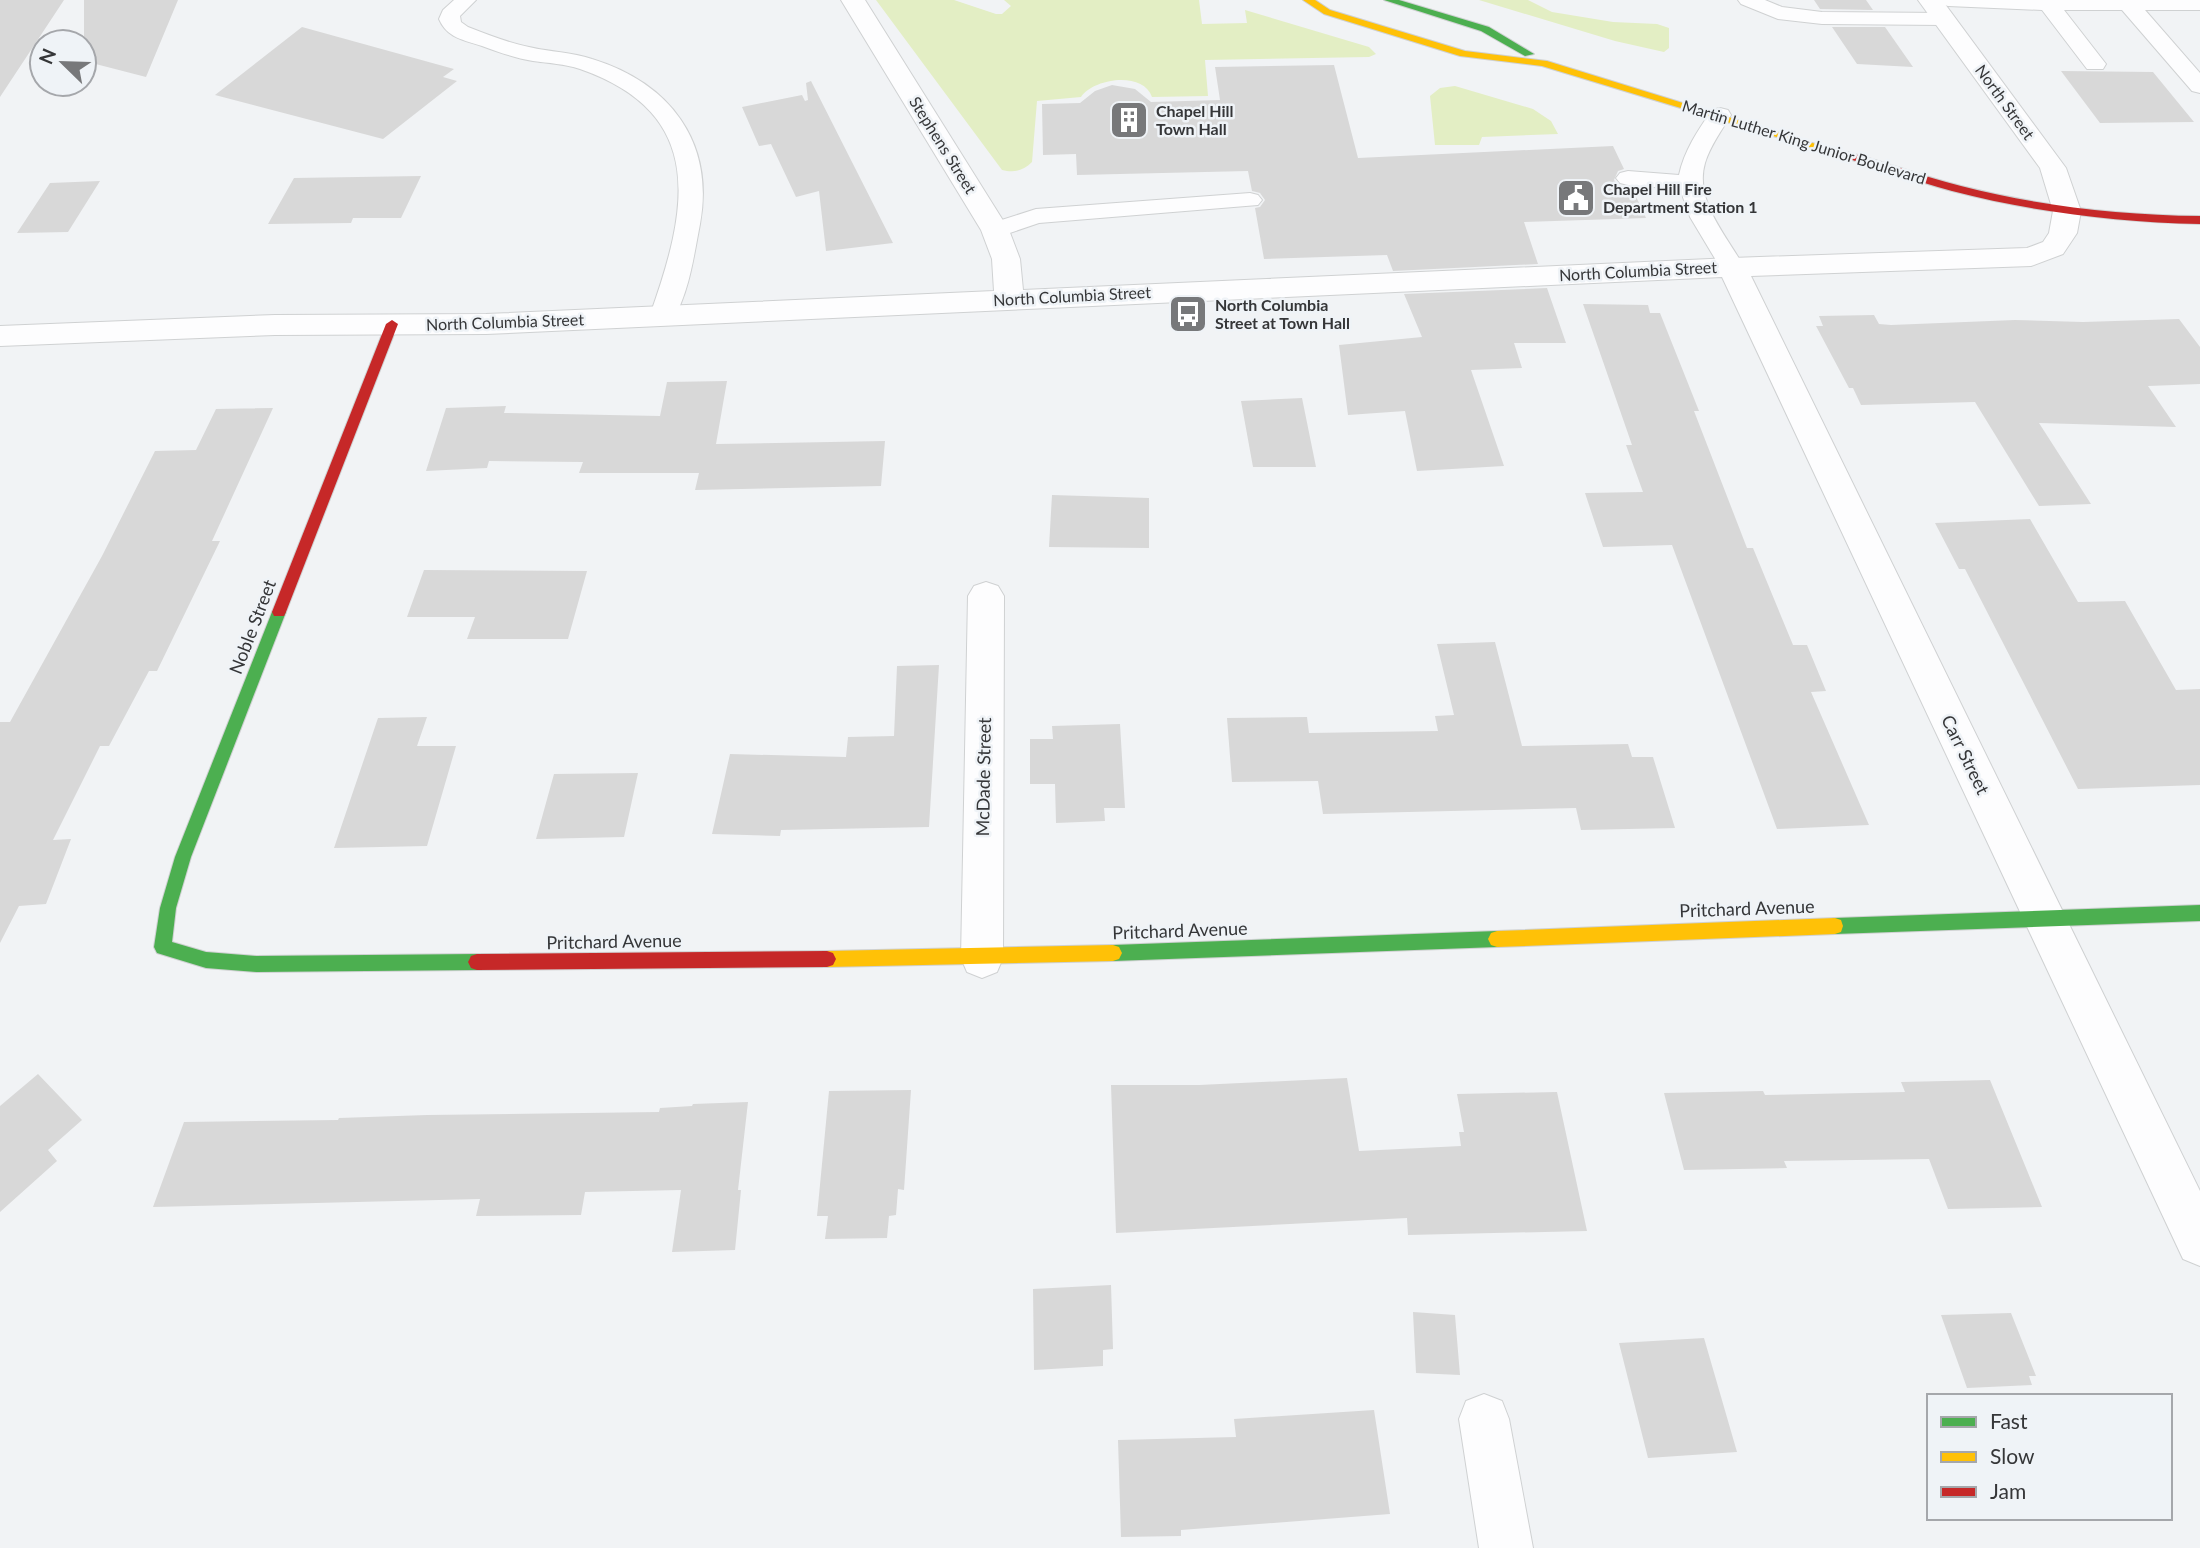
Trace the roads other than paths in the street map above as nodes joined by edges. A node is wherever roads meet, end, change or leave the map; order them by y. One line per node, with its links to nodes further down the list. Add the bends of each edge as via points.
1 (466, 0): 22 (lane, via 450,14 458,31 608,72 663,109 691,165 688,220)
2 (853, 0): 19 (street, Stephens Street)
3 (1308, 0): 10 (street, Martin Luther King Junior Boulevard, via 1327,12 1464,54)
4 (1389, 0): 10 (street, Martin Luther King Junior Boulevard, via 1485,29)
5 (1748, 0): 9 (lane, via 1778,13 1822,18)
6 (2048, 4): 7 (lane); 9 (lane); 11 (lane)
7 (2128, 4): 8 (lane); 12 (lane)
8 (2200, 4)
9 (1940, 6): 17 (street, North Street, via 2053,168)
10 (1543, 62): 13 (street, Martin Luther King Junior Boulevard)
11 (2095, 64)
12 (2200, 86)
13 (1720, 115): 15 (lane, via 1693,164); 17 (street, Martin Luther King Junior Boulevard, via 1970,192)
14 (1628, 178): 15 (lane)
15 (1690, 183): 20 (lane, via 1696,204)
16 (1251, 200): 19 (lane, via 1036,216)
17 (2067, 211): 18 (street); 20 (street, North Columbia Street, via 2063,233 2053,248 2031,257)
18 (2200, 220)
19 (995, 230): 21 (street, Stephens Street, via 1006,259)
20 (1732, 267): 21 (street, North Columbia Street); 27 (street, Carr Street)
21 (1009, 299): 22 (street, North Columbia Street)
22 (663, 316): 23 (street, North Columbia Street)
23 (392, 324): 24 (street, North Columbia Street); 28 (street, Noble Street, via 183,858 168,908)
24 (0, 336)
25 (986, 596): 29 (street, McDade Street)
26 (2200, 913): 27 (street, Pritchard Avenue)
27 (2042, 917): 29 (street, Pritchard Avenue); 30 (street, Carr Street)
28 (163, 947): 29 (street, Pritchard Avenue, via 206,960 256,964)
29 (982, 958)
30 (2200, 1242)
31 (1484, 1419): 32 (street)
32 (1506, 1548)

